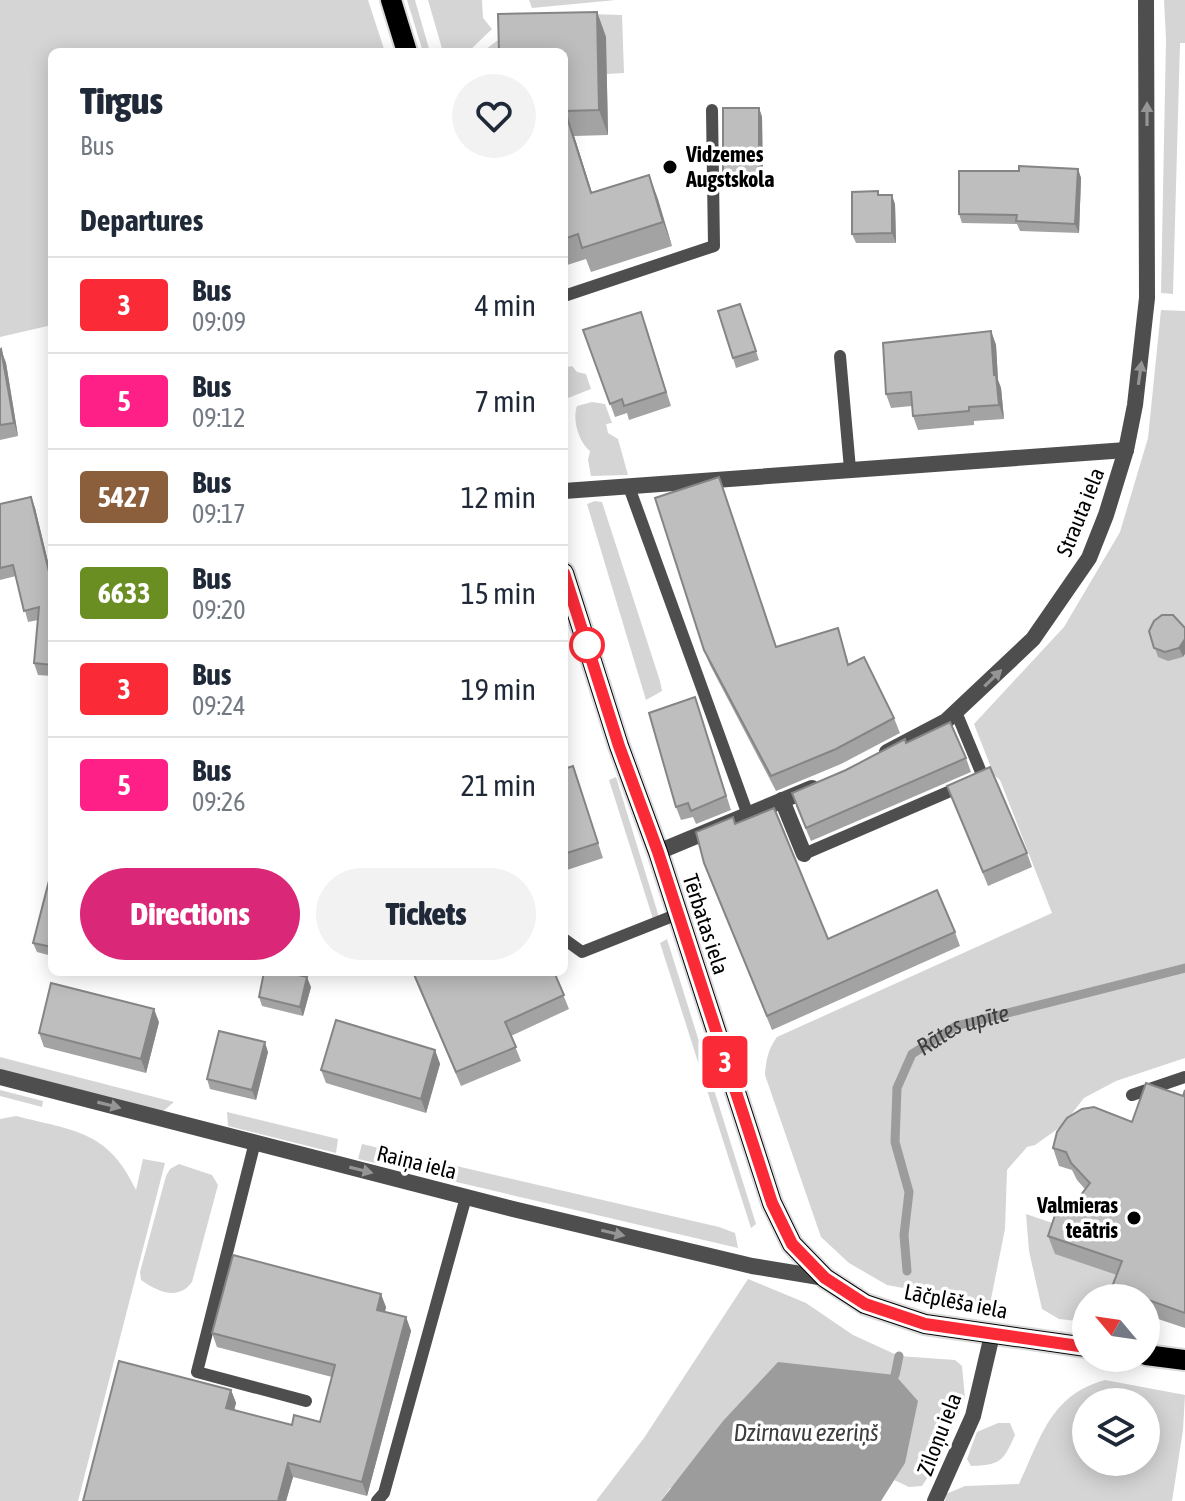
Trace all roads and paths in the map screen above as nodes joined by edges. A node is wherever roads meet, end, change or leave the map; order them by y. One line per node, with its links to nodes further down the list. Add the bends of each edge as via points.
1 (391, 0): 3 (main road)
2 (1146, 0): 7 (street, Strauta iela, one-way to 2, via 1147,298)
3 (406, 48)
4 (712, 110): 5 (lane, via 714,246)
5 (568, 295)
6 (840, 356): 8 (lane)
7 (1126, 450): 8 (street); 12 (street, Strauta iela, one-way to 7, via 1033,639 1089,558)
8 (850, 469): 9 (street)
9 (629, 487): 10 (street); 16 (lane)
10 (568, 491)
11 (568, 586): 17 (main road, Tērbatas iela)
12 (949, 716): 13 (street, Strauta iela); 18 (lane, via 983,777)
13 (871, 760)
14 (833, 779): 15 (street)
15 (782, 800): 16 (street); 18 (street)
16 (748, 815): 17 (street)
17 (658, 852): 19 (main road, Tērbatas iela)
18 (804, 854)
19 (678, 914): 20 (lane, via 582,952); 26 (main road, Tērbatas iela, via 772,1203 792,1244)
20 (568, 942)
21 (0, 1077): 24 (street, Raiņa iela, one-way to 24)
22 (1185, 1077): 23 (lane)
23 (1132, 1095)
24 (255, 1142): 25 (street, Raiņa iela, one-way to 25); 31 (lane, via 197,1372)
25 (466, 1197): 26 (street, Raiņa iela, one-way to 26, via 752,1266); 32 (lane, via 384,1493)
26 (825, 1278): 27 (main road, Lāčplēša iela, via 865,1304 925,1324)
27 (992, 1335): 28 (main road, Lāčplēša iela); 33 (street, Ziloņu iela, via 973,1416)
28 (1072, 1345)
29 (1160, 1357): 30 (main road)
30 (1185, 1360)
31 (306, 1401)
32 (377, 1501)
33 (935, 1501)

